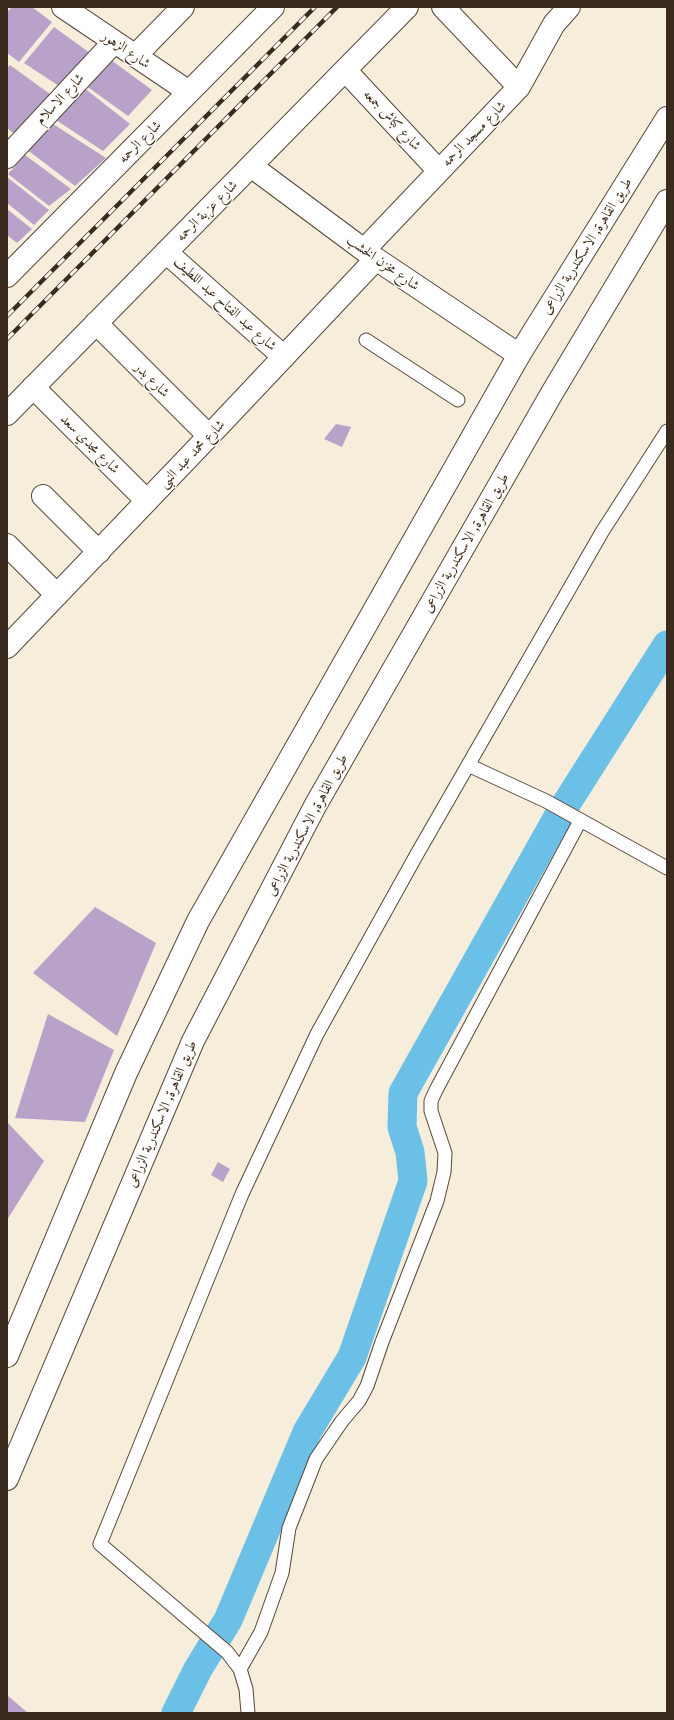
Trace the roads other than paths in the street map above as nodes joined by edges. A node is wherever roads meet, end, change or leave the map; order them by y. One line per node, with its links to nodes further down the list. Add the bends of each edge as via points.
1 (63, 7): 7 (main road, شارع الزهور)
2 (182, 7): 8 (main road)
3 (273, 7): 11 (main road, شارع الرحمه)
4 (407, 7): 9 (main road, شارع عزبة الرحمه)
5 (443, 7): 10 (main road)
6 (569, 7): 10 (main road, شارع مسجد الرحمه, via 554,24)
7 (114, 42): 8 (main road, شارع الزهور); 13 (main road, شارع الاسلام)
8 (136, 56): 11 (main road, شارع الزهور)
9 (345, 70): 14 (main road, شارع عزبة الرحمه); 15 (main road, شارع كباش جمعه)
10 (518, 87): 15 (main road, شارع مسجد الرحمه)
11 (189, 92): 19 (main road, شارع الرحمه)
12 (667, 118): 22 (main road, طريق القاهرة, الاسكندرية الزراعى)
13 (7, 157)
14 (251, 166): 17 (main road, شارع عزبة الرحمه); 18 (main road, شارع مخزن الخشب)
15 (439, 171): 18 (main road, شارع مسجد الرحمه)
16 (667, 201): 39 (main road, طريق القاهرة, الاسكندرية الزراعى, via 552,393 315,806 193,1041)
17 (166, 252): 20 (main road, شارع عزبة الرحمه); 23 (main road, شارع عبد الفتاح عبد اللطيف)
18 (370, 254): 22 (main road, شارع مخزن الخشب); 23 (main road, شارع محمد عبد النبى)
19 (7, 276)
20 (96, 323): 24 (main road, شارع عزبة الرحمه); 28 (main road, شارع بدر)
21 (366, 340): 25 (lane)
22 (519, 355): 38 (main road, طريق القاهرة, الاسكندرية الزراعى, via 198,921 126,1073)
23 (284, 356): 28 (main road, شارع محمد عبد النبى)
24 (34, 387): 26 (main road, شارع عزبة الرحمه); 30 (main road, شارع مجدي سعد)
25 (458, 400)
26 (7, 414)
27 (667, 432): 35 (lane, via 602,532)
28 (209, 436): 30 (main road, شارع محمد عبد النبى)
29 (43, 496): 32 (main road)
30 (147, 501): 32 (main road, شارع محمد عبد النبى)
31 (7, 545): 33 (main road)
32 (99, 552): 33 (main road, شارع محمد عبد النبى)
33 (57, 595): 34 (main road, شارع محمد عبد النبى)
34 (7, 647)
35 (468, 765): 36 (lane, via 546,801); 40 (lane, via 313,1042 242,1194 100,1544 227,1652)
36 (580, 821): 37 (lane); 40 (lane, via 431,1101 431,1112 446,1153 437,1201 382,1342 368,1386 360,1401 342,1421 316,1459 289,1528 282,1573 264,1626)
37 (667, 868)
38 (7, 1356)
39 (7, 1479)
40 (240, 1669): 41 (lane, via 246,1689)
41 (248, 1713)

